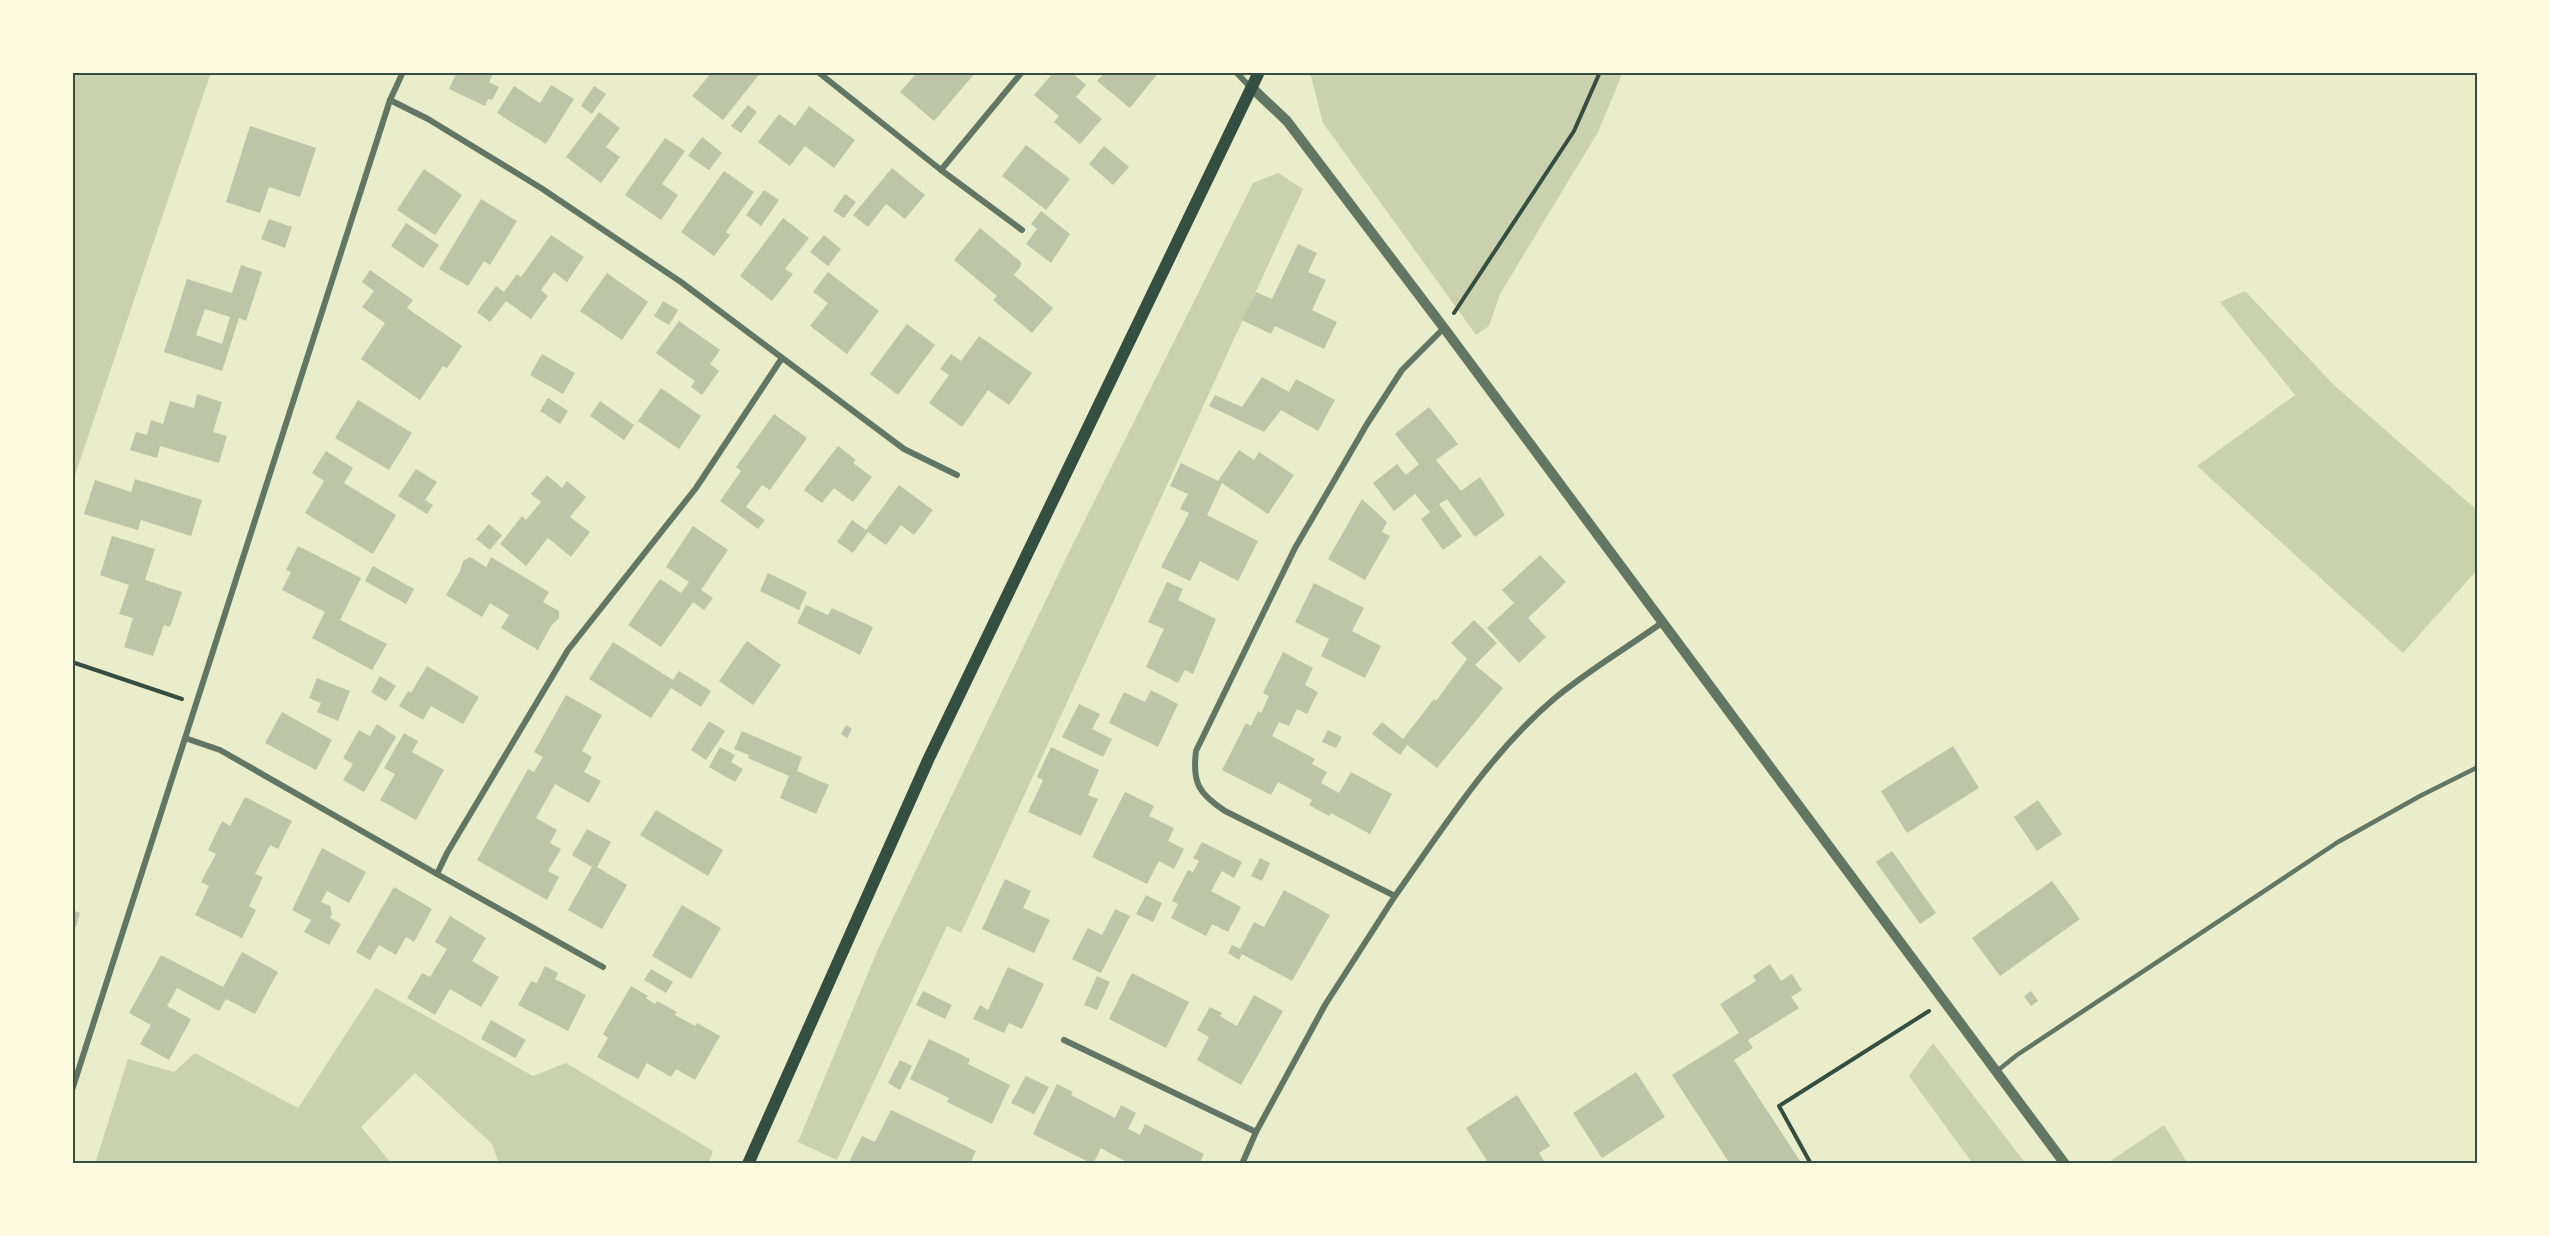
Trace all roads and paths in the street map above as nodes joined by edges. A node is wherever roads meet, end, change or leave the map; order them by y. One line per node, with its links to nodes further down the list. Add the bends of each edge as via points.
1 (403, 72): 8 (street)
2 (818, 72): 9 (street)
3 (1022, 72): 9 (street)
4 (1236, 72): 7 (street)
5 (1259, 72): 7 (main road)
6 (1600, 72): 11 (path, via 1574,131)
7 (1252, 88): 11 (street, via 1287,121); 27 (main road, via 929,758)
8 (390, 100): 12 (street, via 541,188 681,282); 16 (street)
9 (941, 170): 10 (street)
10 (1022, 231)
11 (1444, 328): 14 (street); 20 (street, via 1402,370 1295,548 1197,751 1194,768 1197,786 1217,806)
12 (782, 358): 13 (street, via 904,449); 19 (street, via 696,488 562,657)
13 (957, 475)
14 (1663, 622): 20 (street, via 1556,698 1521,730 1480,775); 22 (street)
15 (72, 662): 16 (path)
16 (196, 704): 17 (street)
17 (184, 738): 19 (street, via 220,750); 25 (street)
18 (2478, 767): 24 (lane, via 2338,842)
19 (436, 874): 21 (street)
20 (1395, 896): 26 (street, via 1325,1005)
21 (603, 967)
22 (1945, 1001): 24 (street); 29 (path, via 1779,1106)
23 (1064, 1040): 26 (street)
24 (1997, 1071): 30 (street)
25 (72, 1090)
26 (1256, 1132): 28 (street)
27 (748, 1164)
28 (1242, 1164)
29 (1811, 1164)
30 (2065, 1164)

